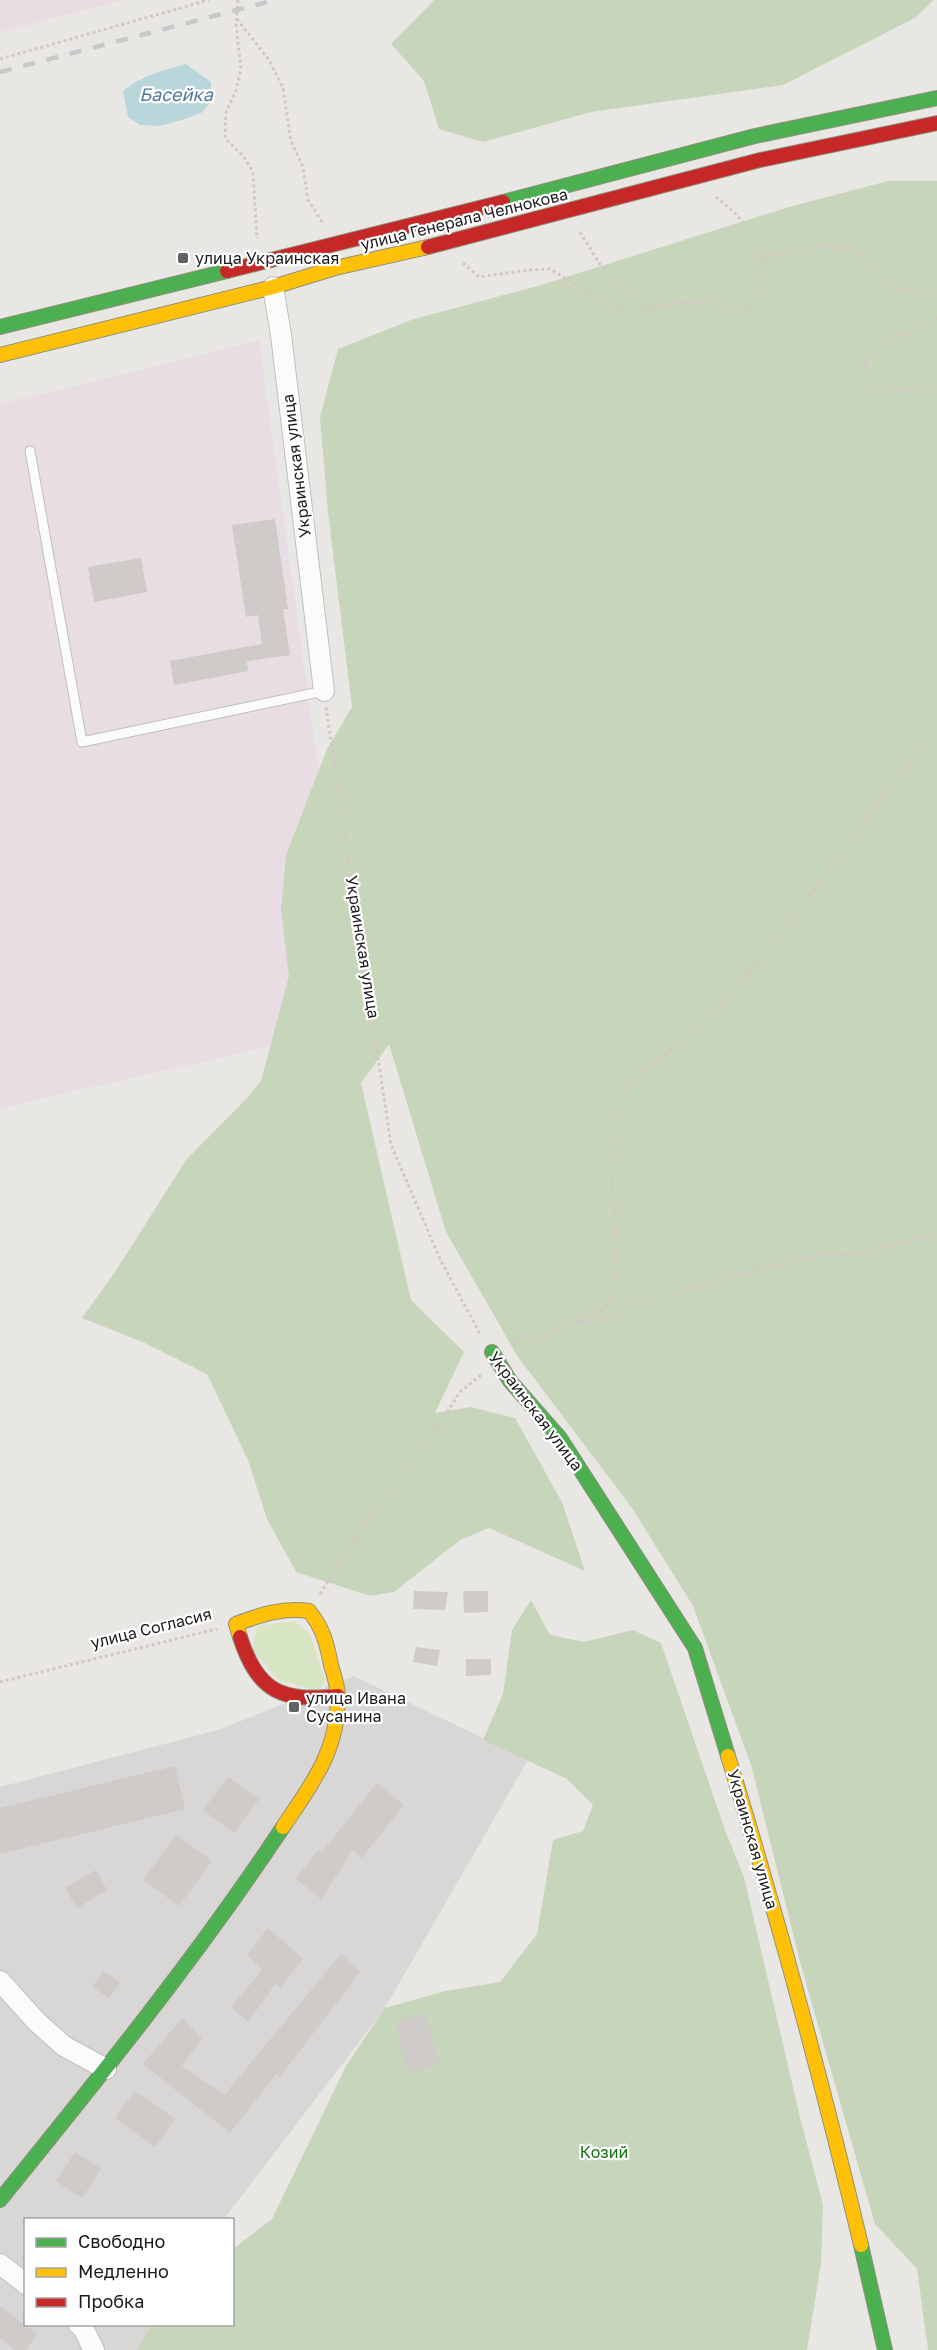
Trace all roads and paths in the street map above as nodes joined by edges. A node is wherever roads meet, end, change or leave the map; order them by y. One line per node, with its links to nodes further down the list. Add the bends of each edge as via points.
1 (209, 0): 4 (path)
2 (238, 0): 3 (path)
3 (236, 18): 8 (path, via 269,60 283,87 291,141 303,167 308,200); 10 (path, via 241,69 226,112 225,138 253,172)
4 (0, 59)
5 (937, 98): 17 (street, улица Генерала Челнокова, via 739,139)
6 (937, 123): 13 (street, улица Генерала Челнокова, via 760,160)
7 (715, 196): 12 (path, via 751,231)
8 (323, 223)
9 (579, 231): 15 (path, via 611,282)
10 (257, 240)
11 (457, 255): 15 (path, via 479,277 550,269 621,308)
12 (760, 263): 14 (path, via 775,255 826,246 855,250 888,282 904,290); 15 (path, via 760,290 745,315 719,300)
13 (273, 287): 18 (street, улица Генерала Челнокова); 21 (street, Украинская улица)
14 (937, 293)
15 (654, 308)
16 (937, 318): 19 (path, via 884,343 865,363 872,388)
17 (0, 327)
18 (0, 355)
19 (937, 386)
20 (30, 452): 21 (lane, via 82,742)
21 (324, 692): 25 (path, Украинская улица, via 392,1145 441,1261)
22 (937, 730): 24 (path, via 724,1002 637,1074 625,1094 614,1130 612,1194 617,1288 604,1309)
23 (937, 1234): 24 (path, via 863,1254 811,1256 675,1294 631,1302 616,1315 599,1321)
24 (576, 1321): 25 (path, via 547,1335 513,1341)
25 (495, 1357): 26 (path, via 460,1392 416,1460 376,1508); 37 (street, Украинская улица, via 510,1381 560,1438 695,1648 757,1849 824,2094)
26 (309, 1611): 27 (street, улица Согласия, via 266,1613); 29 (street, via 326,1640)
27 (236, 1624): 28 (path, улица Согласия); 29 (street, via 244,1653 264,1682 300,1698)
28 (0, 1682)
29 (338, 1696): 31 (street, via 333,1737 323,1767 243,1887)
30 (0, 1981): 31 (street, via 64,2046)
31 (105, 2069): 32 (street)
32 (0, 2200)
33 (0, 2264): 34 (street)
34 (24, 2282)
35 (79, 2326): 36 (street)
36 (94, 2350)
37 (885, 2350)

